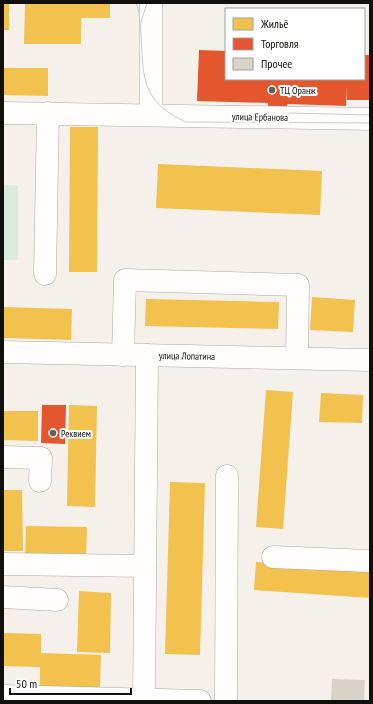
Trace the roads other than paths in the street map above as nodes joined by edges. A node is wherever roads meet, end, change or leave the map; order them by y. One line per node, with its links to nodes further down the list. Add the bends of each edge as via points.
1 (151, 3): 4 (street)
2 (3, 113): 3 (street, улица Ербанова)
3 (48, 113): 4 (street, улица Ербанова); 6 (street)
4 (151, 115): 5 (street, улица Ербанова)
5 (370, 119)
6 (46, 274)
7 (3, 352): 8 (street, улица Лопатина)
8 (123, 355): 9 (street, улица Лопатина); 10 (street, via 124,280 298,285)
9 (147, 355): 10 (street, улица Лопатина); 18 (street)
10 (297, 358): 11 (street, улица Лопатина)
11 (370, 360)
12 (3, 457): 14 (street, via 41,458)
13 (227, 476): 24 (street)
14 (40, 481)
15 (273, 557): 16 (street)
16 (370, 561)
17 (3, 564): 18 (street)
18 (145, 566): 22 (street)
19 (3, 597): 20 (street)
20 (57, 600)
21 (3, 696): 22 (street)
22 (153, 700): 23 (street)
23 (200, 701)
24 (226, 701)

